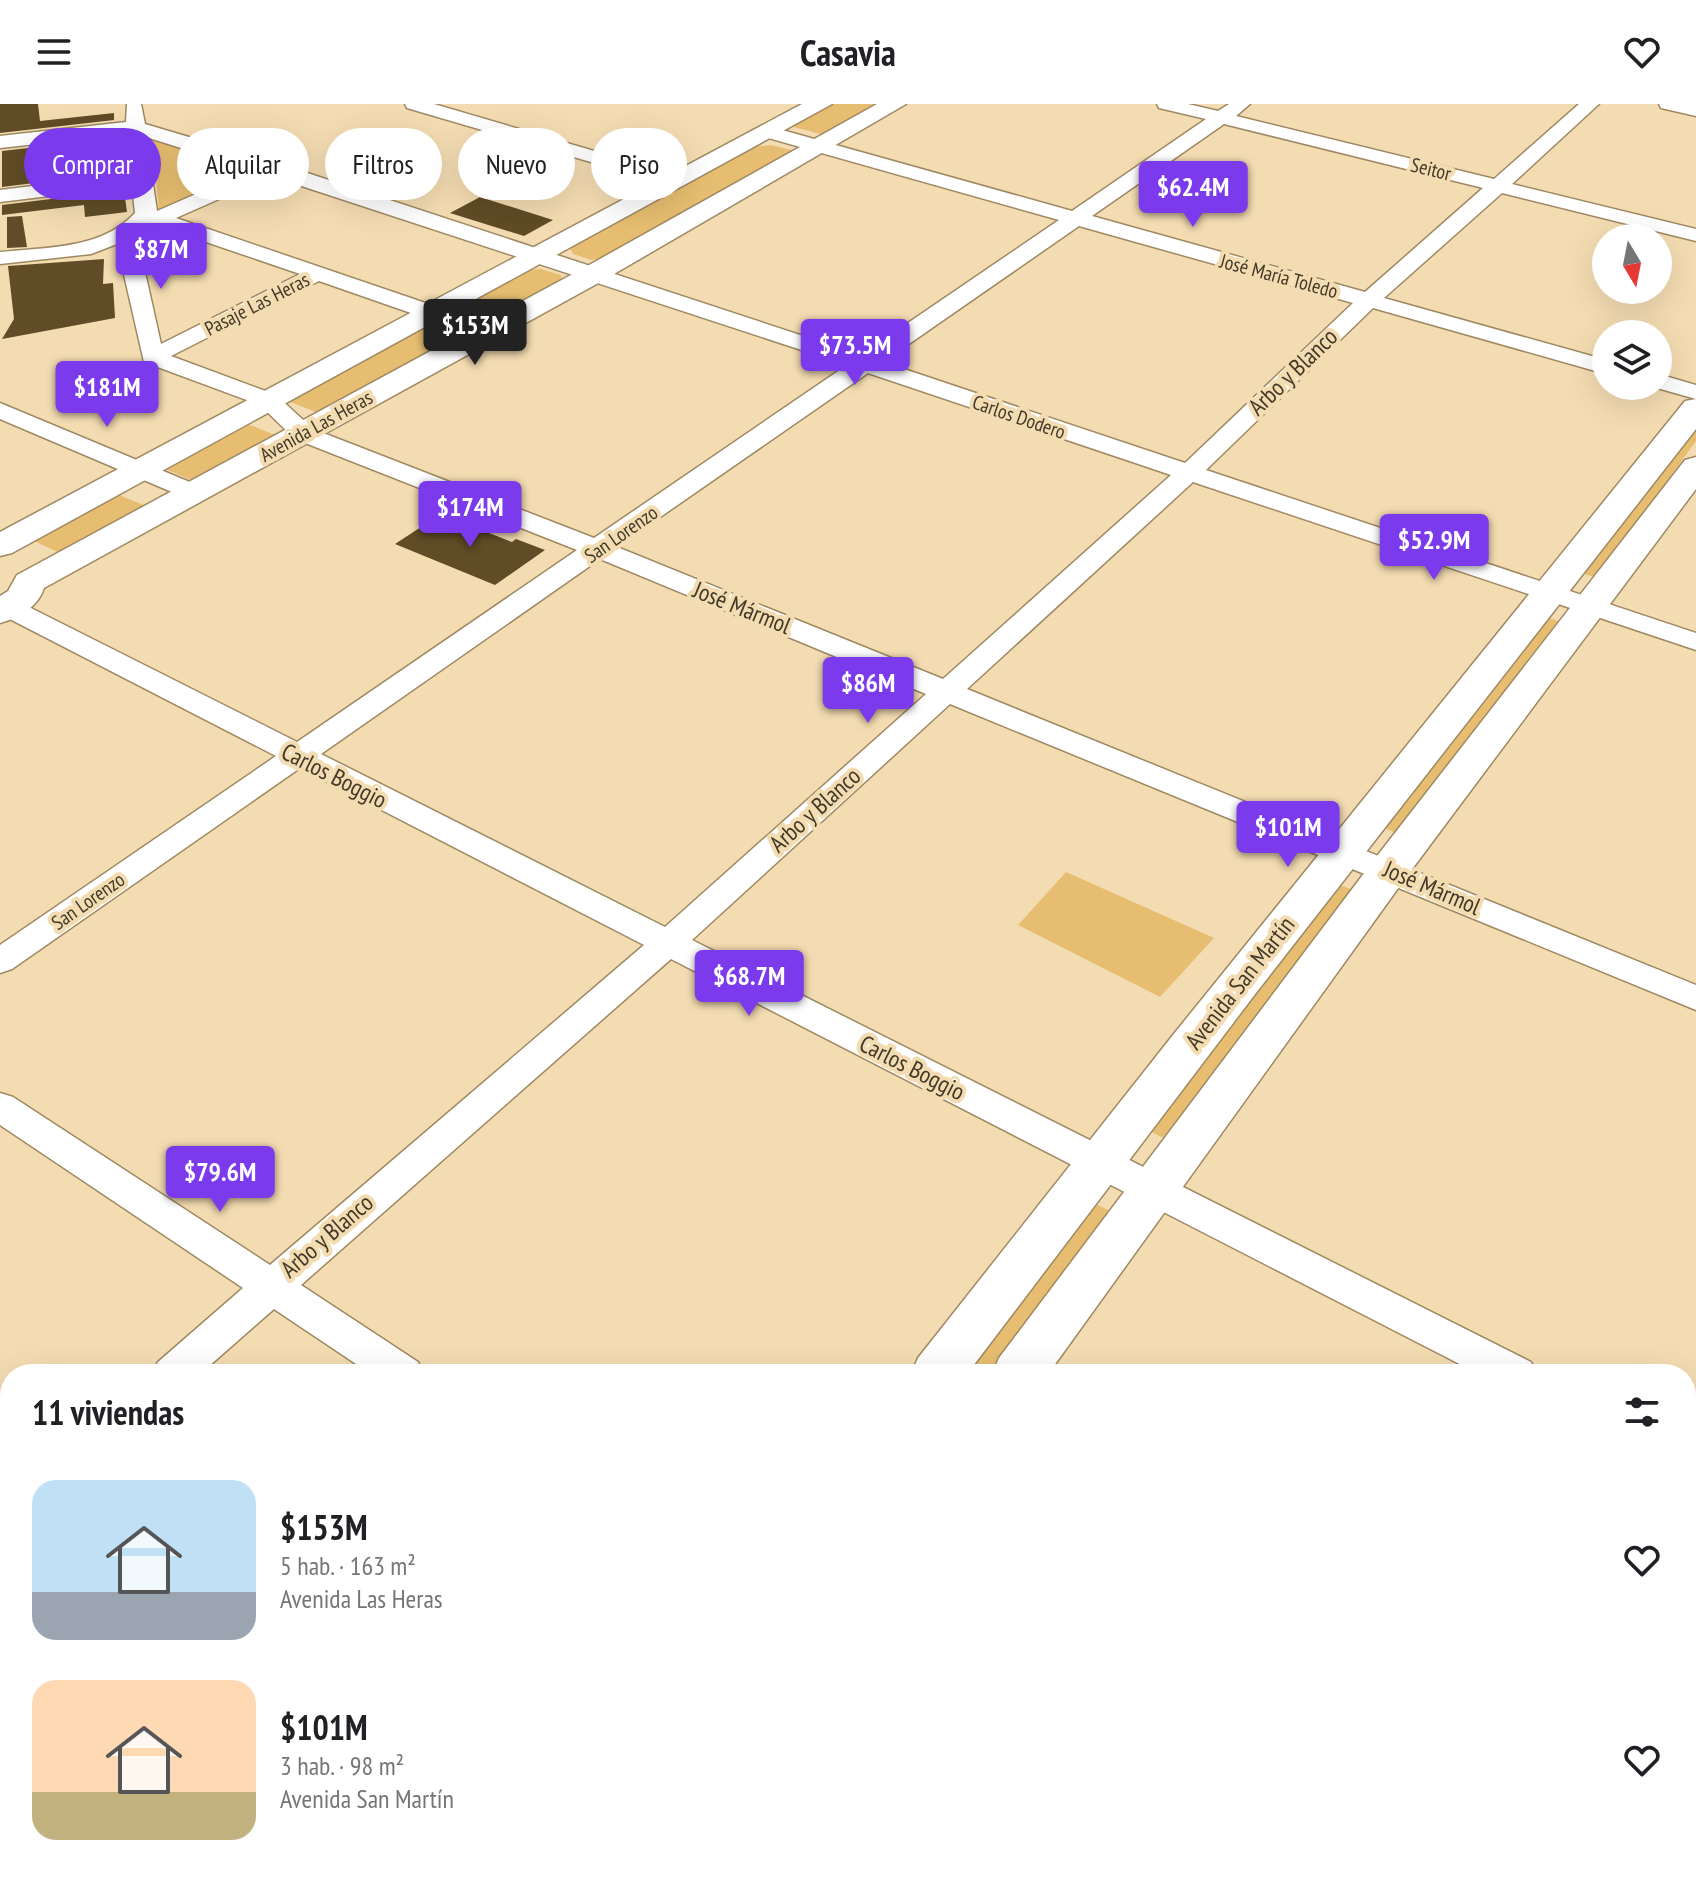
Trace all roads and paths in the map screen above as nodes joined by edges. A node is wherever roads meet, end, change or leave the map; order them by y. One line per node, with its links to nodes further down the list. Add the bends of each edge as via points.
1 (134, 104): 11 (street)
2 (414, 104): 16 (street)
3 (820, 104): 12 (main road, Avenida Las Heras)
4 (894, 104): 15 (main road, Avenida Las Heras)
5 (1166, 104): 10 (street, Seitor)
6 (1241, 104): 10 (street, San Lorenzo)
7 (1590, 104): 19 (street, Arbo y Blanco)
8 (1668, 104): 9 (street)
9 (1696, 110)
10 (1221, 118): 19 (street, Seitor); 26 (street, San Lorenzo)
11 (135, 127): 13 (street, Carlos Dodero); 14 (street)
12 (768, 132): 15 (street, José María Toledo); 17 (main road, Avenida Las Heras)
13 (177, 139)
14 (0, 142)
15 (819, 147): 26 (street, José María Toledo); 32 (main road, Avenida Las Heras)
16 (591, 156)
17 (687, 175)
18 (309, 180): 29 (street, Carlos Dodero)
19 (1499, 186): 28 (street, Seitor); 33 (street, Arbo y Blanco)
20 (24, 193): 21 (street)
21 (0, 196)
22 (147, 200): 25 (street)
23 (192, 200): 25 (street)
24 (641, 200): 29 (main road, Avenida Las Heras)
25 (152, 216): 27 (street); 31 (street)
26 (1077, 220): 33 (street, José María Toledo); 38 (street, San Lorenzo)
27 (126, 235): 30 (street, via 91,248); 36 (street)
28 (1696, 235)
29 (539, 255): 32 (street, Carlos Dodero); 34 (main road, Avenida Las Heras)
30 (0, 258)
31 (319, 273): 34 (street); 36 (street, Pasaje Las Heras)
32 (592, 275): 35 (main road, Avenida Las Heras); 38 (street, Carlos Dodero)
33 (1369, 300): 37 (street, José María Toledo); 47 (street, Arbo y Blanco)
34 (431, 312): 35 (street); 41 (main road, Avenida Las Heras)
35 (485, 331): 44 (main road, Avenida Las Heras)
36 (152, 357): 41 (street, José Mármol)
37 (1592, 363)
38 (865, 366): 47 (street, Carlos Dodero); 49 (street, San Lorenzo)
39 (1672, 385): 40 (street)
40 (1696, 392)
41 (268, 400): 44 (street, José Mármol); 46 (main road, Avenida Las Heras)
42 (1696, 408): 51 (main road, Avenida San Martín)
43 (0, 410): 46 (street)
44 (304, 434): 48 (main road, Avenida Las Heras); 49 (street, José Mármol)
45 (1696, 467): 51 (main road, Avenida San Martín)
46 (140, 470): 48 (street); 50 (main road, Avenida Las Heras)
47 (1187, 474): 51 (street, Carlos Dodero); 53 (street, Arbo y Blanco)
48 (195, 493): 50 (main road, Avenida Las Heras)
49 (599, 549): 53 (street, José Mármol); 54 (street, San Lorenzo)
50 (8, 579): 54 (street, Carlos Boggio)
51 (1572, 601): 52 (street, Carlos Dodero); 55 (main road, Avenida San Martín); 56 (main road, Avenida San Martín)
52 (1696, 642)
53 (947, 691): 55 (street, José Mármol); 57 (street, Arbo y Blanco)
54 (296, 757): 57 (street, Carlos Boggio); 58 (street, San Lorenzo)
55 (1343, 852): 56 (street, José Mármol); 61 (main road, Avenida San Martín)
56 (1389, 870): 59 (street, José Mármol); 62 (main road, Avenida San Martín)
57 (667, 944): 61 (street, Carlos Boggio); 63 (street, Arbo y Blanco)
58 (0, 961)
59 (1696, 998)
60 (0, 1107): 63 (street)
61 (1098, 1162): 62 (street, Carlos Boggio); 66 (main road, Avenida San Martín)
62 (1154, 1188): 67 (main road, Avenida San Martín); 68 (street, Carlos Boggio)
63 (271, 1284): 64 (street, Arbo y Blanco); 65 (street)
64 (183, 1364)
65 (389, 1364)
66 (945, 1364)
67 (1025, 1364)
68 (1497, 1364)

